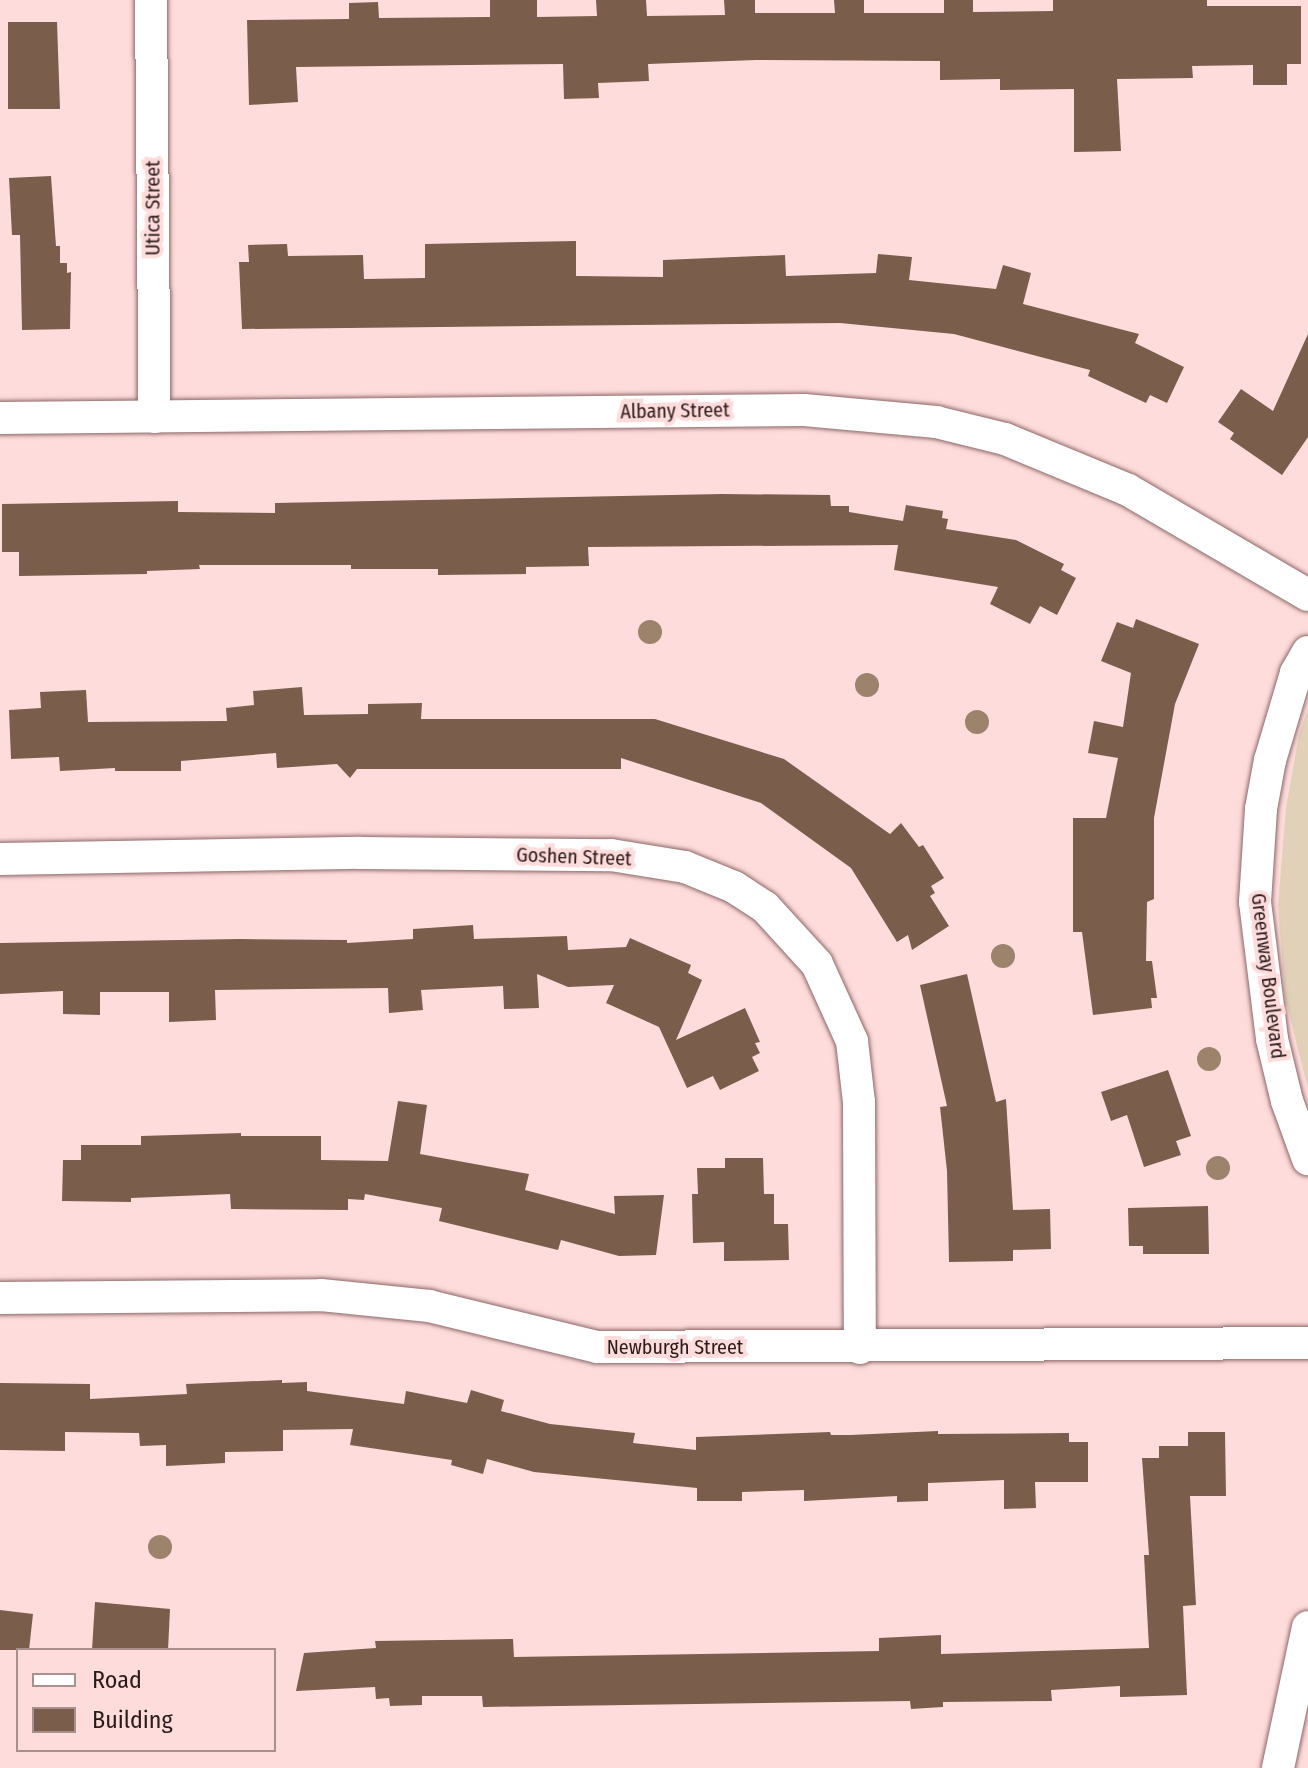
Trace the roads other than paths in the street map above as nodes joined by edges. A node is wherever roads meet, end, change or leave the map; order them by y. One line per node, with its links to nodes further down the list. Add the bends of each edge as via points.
1 (151, 0): 2 (street, Utica Street)
2 (155, 417): 3 (street, Albany Street); 4 (street, Albany Street, via 804,410 936,422 1005,439 1128,490)
3 (0, 418)
4 (1308, 595)
5 (1308, 652): 7 (street, Greenway Boulevard, via 1296,673 1270,760 1255,902 1272,1039)
6 (0, 859): 10 (street, Goshen Street, via 611,855 685,867 734,887 765,907 817,964 852,1041 859,1102)
7 (1308, 1159)
8 (0, 1298): 10 (street, Newburgh Street, via 321,1295 429,1306 597,1347)
9 (1308, 1343): 10 (street, Newburgh Street)
10 (860, 1348)
11 (1308, 1627): 12 (street)
12 (1278, 1768)

